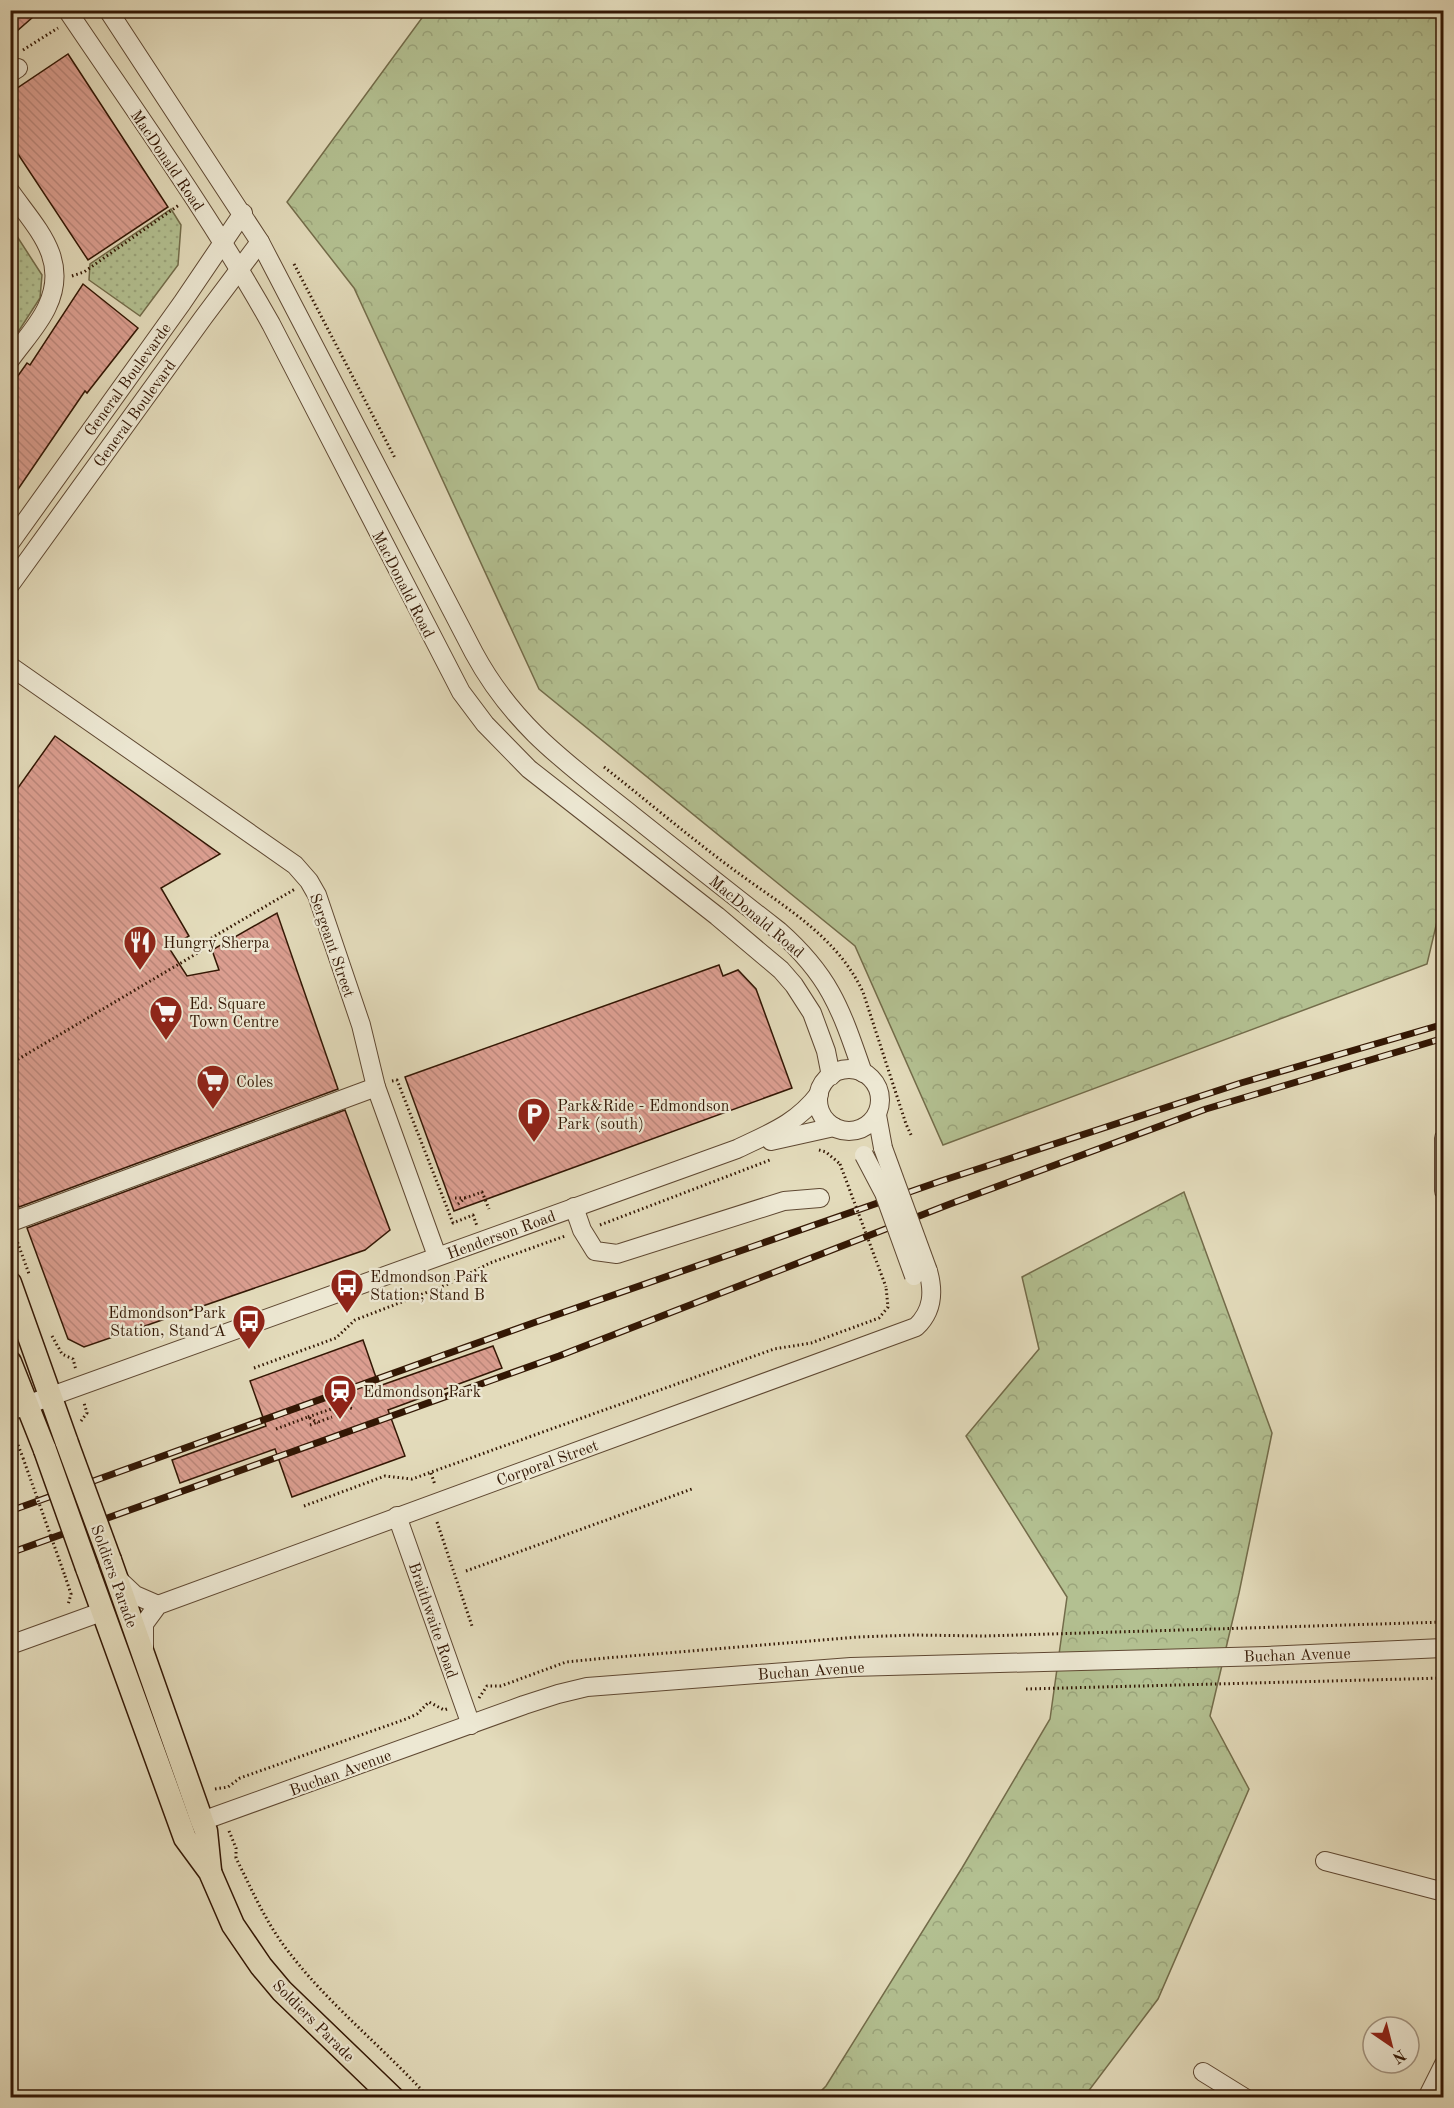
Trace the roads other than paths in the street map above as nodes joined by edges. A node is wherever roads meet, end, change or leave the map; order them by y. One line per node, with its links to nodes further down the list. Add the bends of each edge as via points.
1 (108, 10): 4 (street, MacDonald Road)
2 (69, 14): 5 (street, MacDonald Road)
3 (10, 191): 8 (street, via 46,244 54,262 56,281 47,307)
4 (243, 213): 5 (street, General Boulevarde); 6 (street, MacDonald Road)
5 (223, 241): 7 (street, MacDonald Road); 10 (street, General Boulevarde)
6 (260, 242): 7 (street, General Boulevard); 14 (street, MacDonald Road)
7 (239, 268): 9 (street, General Boulevard); 15 (street, MacDonald Road)
8 (10, 360)
9 (56, 522): 11 (street); 12 (street, General Boulevard)
10 (10, 543)
11 (10, 569)
12 (10, 585)
13 (10, 666): 18 (street, Sergeant Street, via 294,865 309,881 361,1025)
14 (487, 677): 15 (street); 16 (street, MacDonald Road, via 517,717 557,755 779,932 811,962 836,999)
15 (461, 692): 17 (street, MacDonald Road, via 485,724 529,769 781,970 812,1013)
16 (863, 1073): 17 (street, via 847,1070); 20 (street, via 874,1082 880,1095)
17 (831, 1076): 19 (street)
18 (376, 1087): 27 (street); 28 (street, Sergeant Street)
19 (819, 1094): 21 (street, via 823,1116); 23 (street, Henderson Road, via 793,1122)
20 (877, 1115): 21 (street, via 863,1128); 29 (street, bridge, via 883,1148)
21 (843, 1129): 23 (street, Henderson Road); 29 (street, bridge, via 864,1155)
22 (1443, 1138): 24 (street)
23 (737, 1149): 26 (street, Henderson Road)
24 (1443, 1191)
25 (820, 1198): 26 (street, via 784,1201 617,1254 595,1251)
26 (574, 1207): 28 (street, Henderson Road)
27 (11, 1222)
28 (437, 1256): 32 (street, Henderson Road)
29 (921, 1274): 34 (street, Corporal Street, via 928,1310 916,1328)
30 (10, 1283): 32 (main road, Soldiers Parade)
31 (10, 1362): 33 (main road, Soldiers Parade)
32 (51, 1396): 33 (street, Henderson Road); 35 (main road, Soldiers Parade, bridge)
33 (19, 1407): 37 (main road, Soldiers Parade, bridge, via 45,1450)
34 (397, 1516): 36 (street, Corporal Street); 41 (street, Braithwaite Road)
35 (113, 1569): 36 (street, via 135,1596); 40 (main road, Soldiers Parade)
36 (158, 1605): 40 (street, via 144,1624)
37 (104, 1611): 38 (street); 44 (main road, Soldiers Parade, via 185,1838)
38 (10, 1645)
39 (1443, 1648): 41 (street, Buchan Avenue, via 851,1667 587,1687)
40 (143, 1654): 42 (main road, Soldiers Parade)
41 (471, 1725): 42 (street, Buchan Avenue)
42 (202, 1821): 44 (main road, Soldiers Parade)
43 (1325, 1861): 45 (street)
44 (210, 1872): 48 (main road, Soldiers Parade, via 233,1925 268,1974)
45 (1443, 1892)
46 (1443, 2064): 50 (street)
47 (1203, 2072): 49 (street)
48 (393, 2097)
49 (1245, 2097)
50 (1427, 2097)

